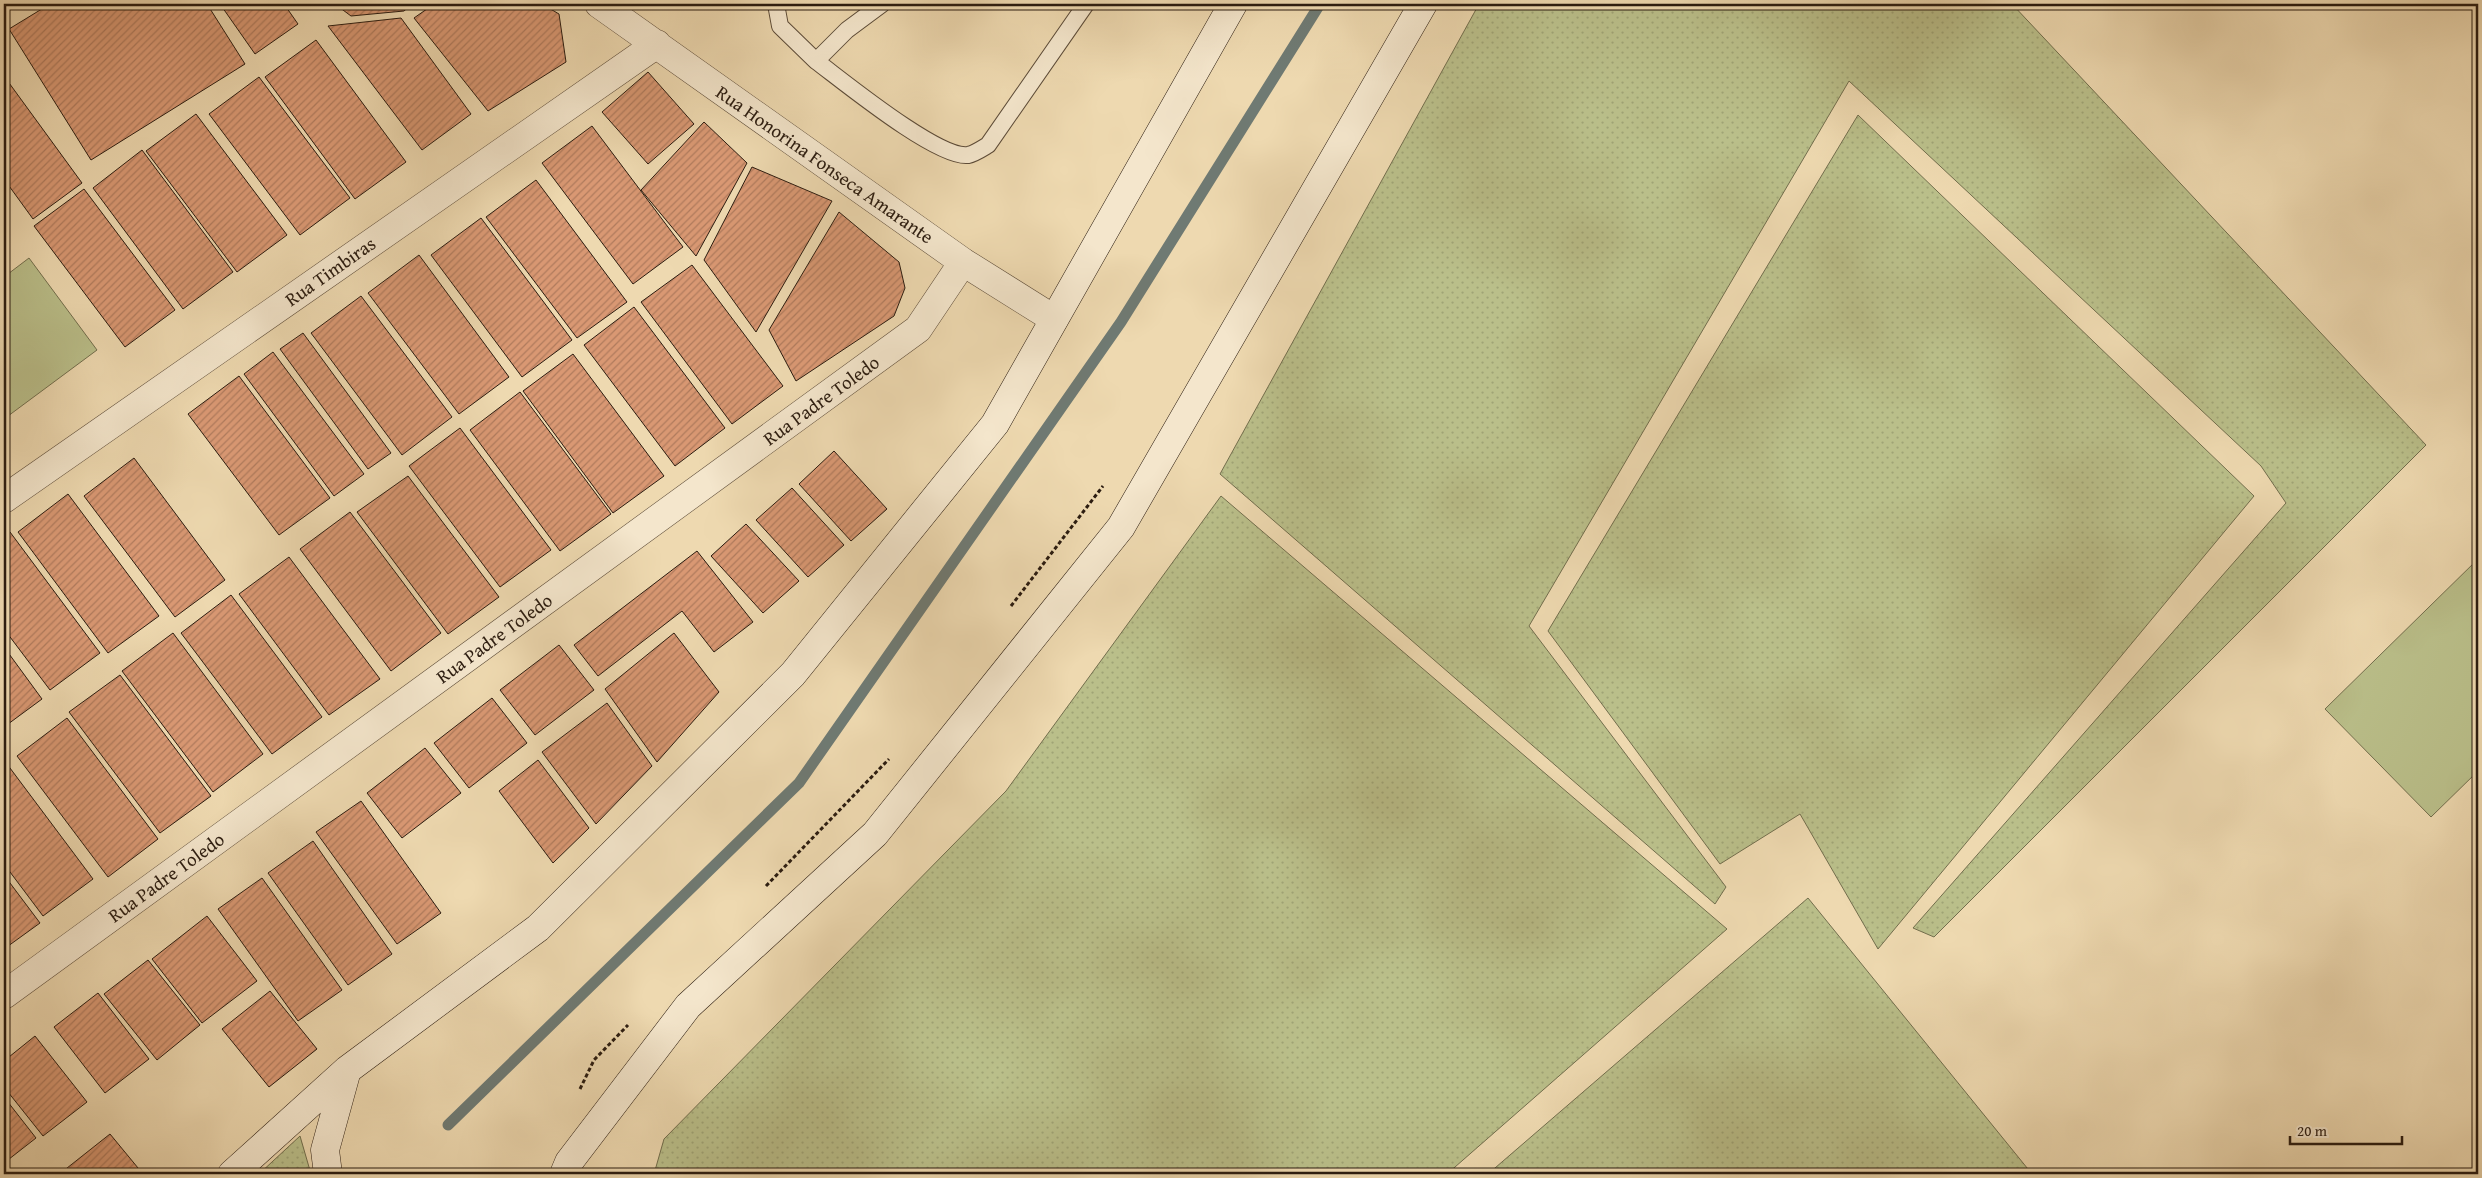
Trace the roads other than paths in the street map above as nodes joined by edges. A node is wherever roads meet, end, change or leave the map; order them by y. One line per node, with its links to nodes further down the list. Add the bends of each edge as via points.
1 (599, 4): 7 (main road, Rua Honorina Fonseca Amarante)
2 (776, 4): 8 (lane, via 780,26)
3 (882, 4): 8 (lane, via 847,30)
4 (1086, 4): 8 (lane, via 988,145 968,155 942,150 892,118)
5 (1233, 4): 10 (main road)
6 (1423, 4): 14 (main road, via 1121,527 875,834 688,1006)
7 (657, 44): 9 (main road, Rua Honorina Fonseca Amarante); 11 (main road, Rua Timbiras)
8 (816, 61)
9 (963, 262): 10 (main road, Rua Honorina Fonseca Amarante); 12 (main road, Rua Padre Toledo, via 918,329)
10 (1054, 319): 13 (main road, via 995,424 793,674 538,928)
11 (4, 499)
12 (4, 995)
13 (347, 1070): 15 (main road); 16 (main road, via 325,1150)
14 (567, 1170)
15 (232, 1174)
16 (328, 1174)

